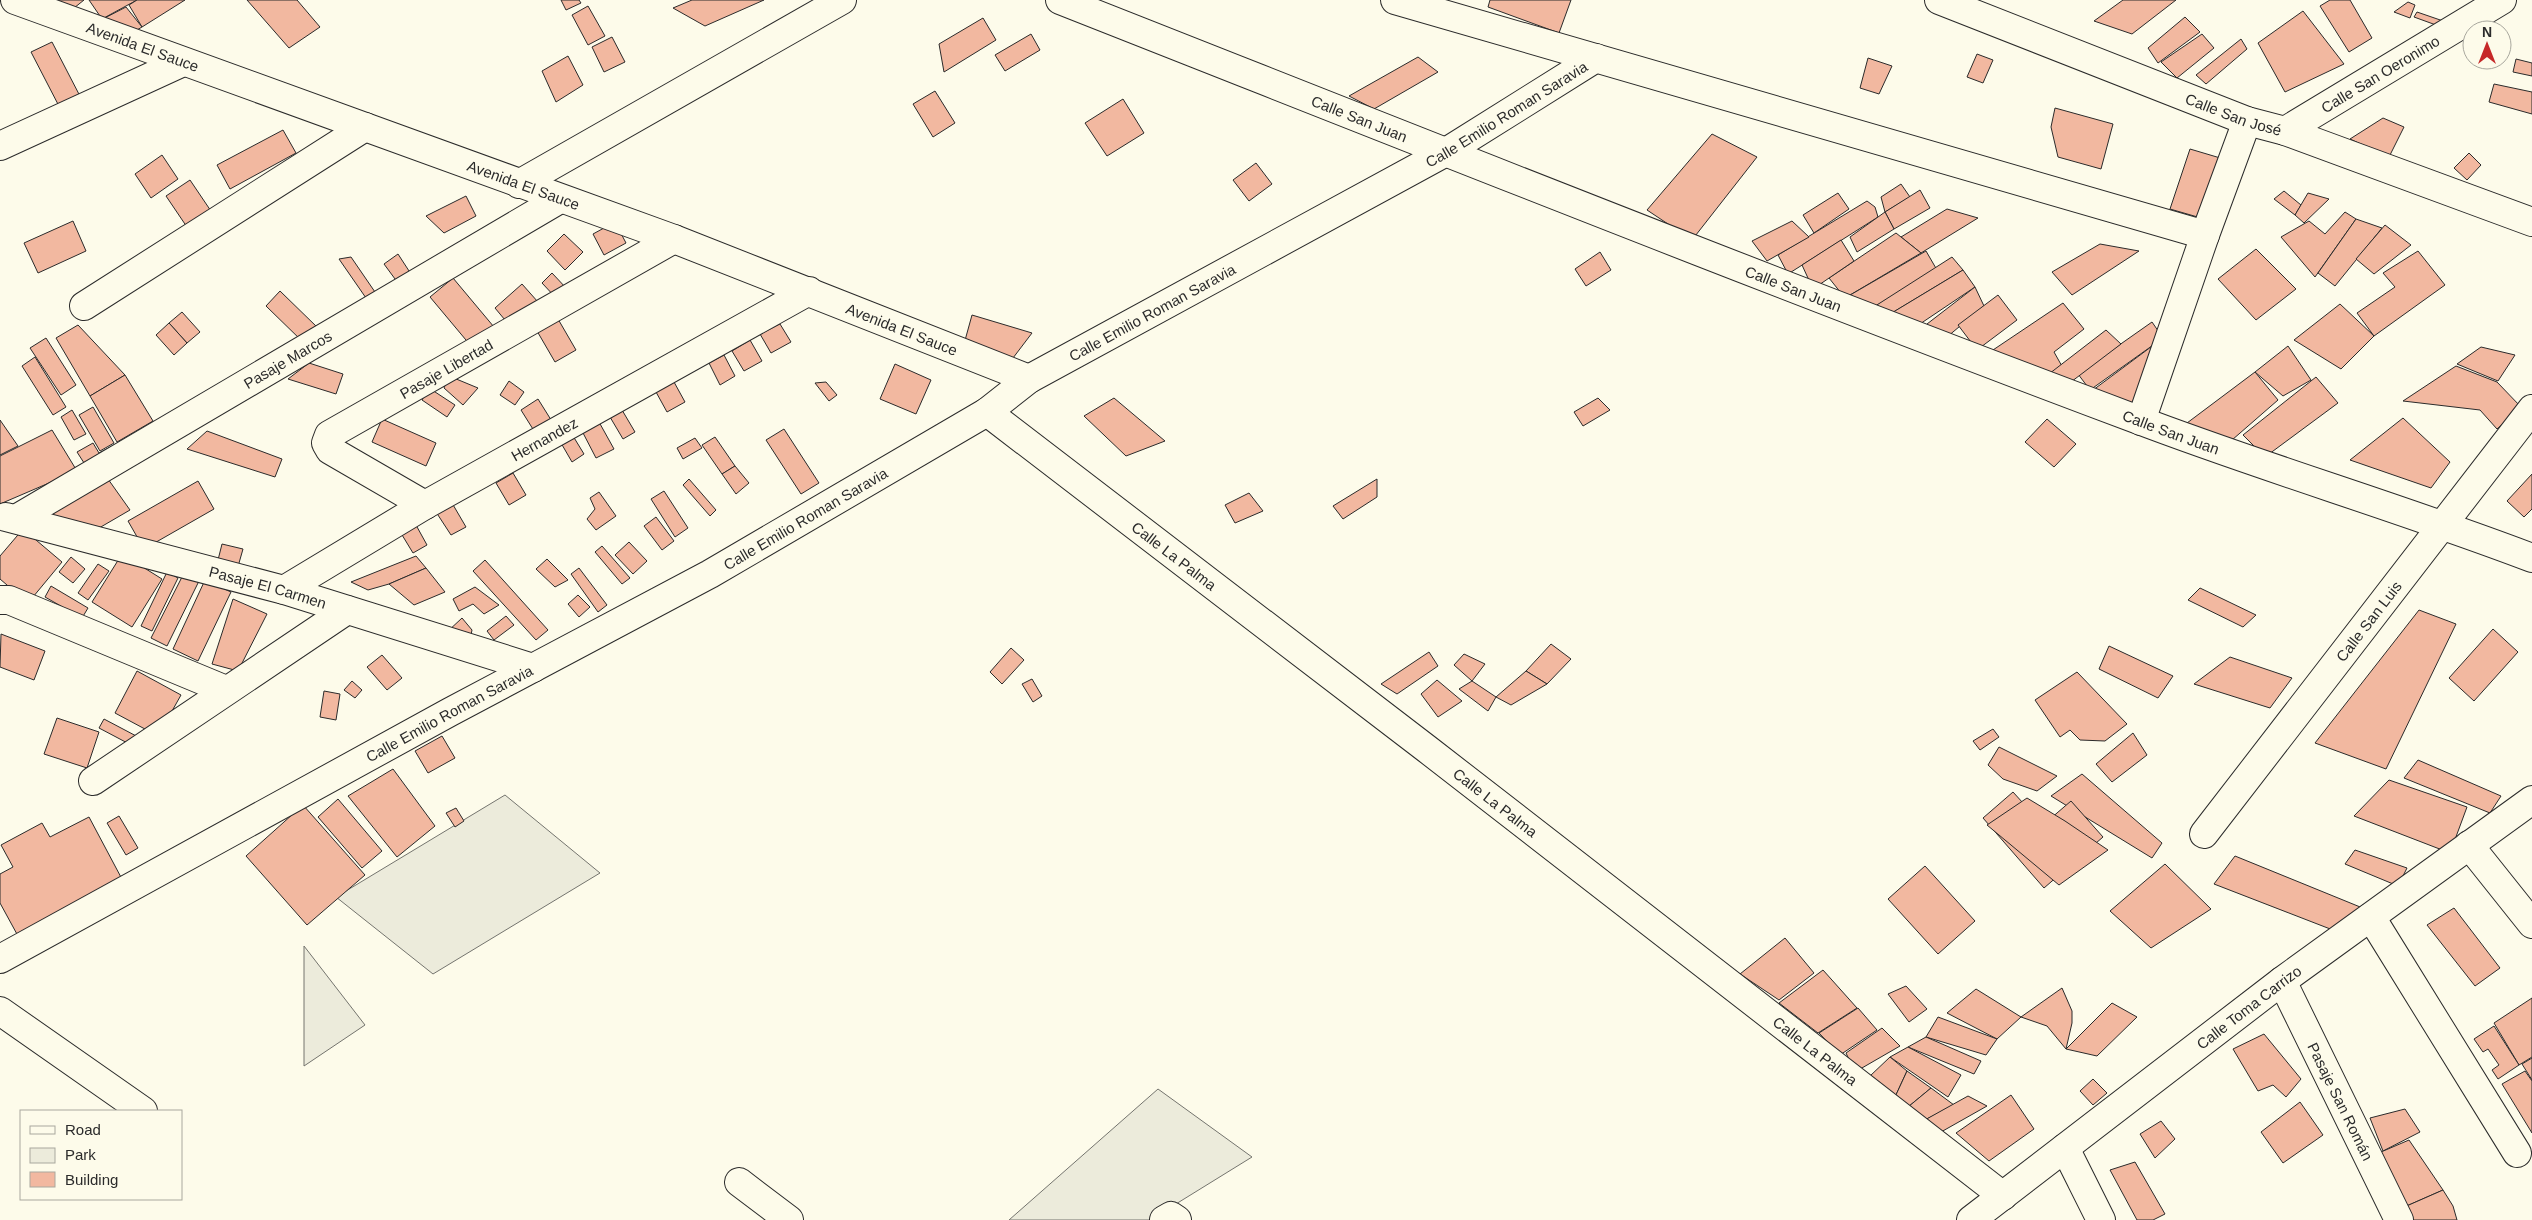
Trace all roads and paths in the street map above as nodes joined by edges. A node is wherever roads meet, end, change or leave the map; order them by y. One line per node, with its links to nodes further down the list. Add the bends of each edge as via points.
1 (15, 0): 8 (street, Avenida El Sauce)
2 (842, 0): 14 (street)
3 (1060, 0): 13 (street, Calle San Juan)
4 (1395, 0): 7 (street)
5 (1939, 0): 9 (street, Calle San José)
6 (2502, 0): 11 (street, Calle San Oeronimo)
7 (1596, 58): 13 (street, Calle Emilio Roman Saravia); 17 (street)
8 (183, 62): 10 (street, Avenida El Sauce); 12 (street)
9 (2247, 120): 11 (street, Calle San José); 17 (street)
10 (365, 127): 14 (street, Avenida El Sauce); 20 (street)
11 (2285, 130): 16 (street, Calle San José)
12 (0, 146)
13 (1446, 152): 21 (street, Calle Emilio Roman Saravia); 24 (street, Calle San Juan)
14 (519, 184): 15 (street, Avenida El Sauce)
15 (560, 199): 18 (street, Avenida El Sauce); 26 (street, Pasaje Marcos)
16 (2532, 222)
17 (2205, 236): 24 (street)
18 (674, 239): 19 (street, Avenida El Sauce); 25 (street, Pasaje Libertad, via 329,434 326,443 330,450)
19 (809, 291): 21 (street, Avenida El Sauce); 25 (street, Hernandez)
20 (84, 306)
21 (1029, 379): 23 (street, Calle Emilio Roman Saravia)
22 (2532, 409): 27 (street, Calle San Luis)
23 (987, 412): 32 (street, Calle Emilio Roman Saravia, via 710,574); 47 (street, Calle La Palma)
24 (2141, 421): 27 (street, Calle San Juan)
25 (425, 505): 29 (street, Hernandez)
26 (8, 517): 29 (street, Pasaje El Carmen)
27 (2442, 524): 28 (street, Calle San Juan); 36 (street, Calle San Luis)
28 (2532, 558)
29 (284, 590): 31 (street, Pasaje El Carmen)
30 (0, 600): 33 (street, via 9,600)
31 (348, 610): 32 (street, Pasaje El Carmen); 33 (street)
32 (533, 668): 40 (street, Calle Emilio Roman Saravia)
33 (226, 690): 34 (street)
34 (93, 781)
35 (2532, 800): 37 (street, Calle Toma Carrizo)
36 (2204, 834)
37 (2469, 846): 38 (street, Calle Toma Carrizo); 39 (street)
38 (2371, 917): 41 (street, Calle Toma Carrizo); 45 (street)
39 (2532, 924)
40 (0, 960)
41 (2282, 981): 44 (street, Calle Toma Carrizo); 51 (street, Pasaje San Román)
42 (0, 1011): 43 (street)
43 (141, 1110)
44 (2065, 1148): 47 (street, Calle Toma Carrizo); 50 (street)
45 (2517, 1153)
46 (739, 1182): 48 (street)
47 (2003, 1196): 49 (street, Calle Toma Carrizo)
48 (789, 1220)
49 (1971, 1220)
50 (2101, 1220)
51 (2399, 1220)

